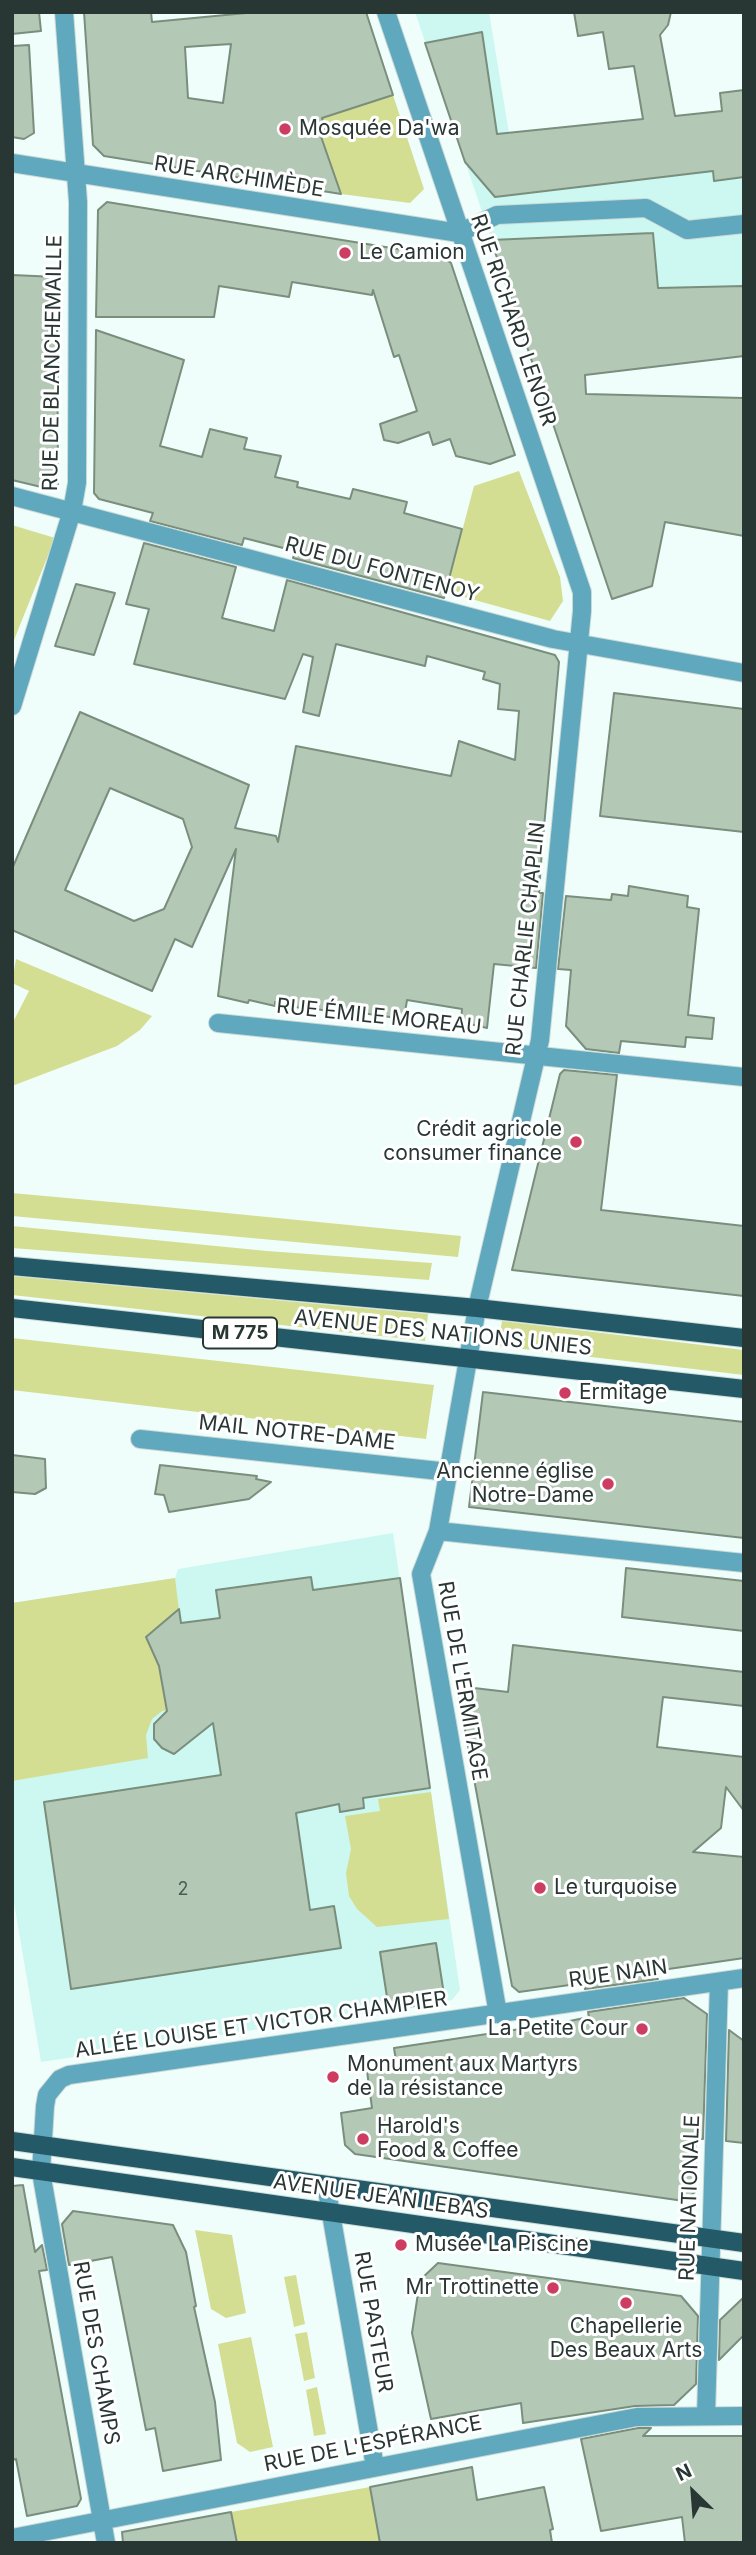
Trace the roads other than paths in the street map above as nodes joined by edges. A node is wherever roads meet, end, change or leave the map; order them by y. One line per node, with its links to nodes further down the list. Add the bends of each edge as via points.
1 (64, 12): 4 (street, RUE DE BLANCHEMAILLE)
2 (386, 12): 6 (street, RUE RICHARD LENOIR)
3 (12, 163): 4 (street, RUE ARCHIMÈDE)
4 (76, 175): 6 (street, RUE ARCHIMÈDE); 8 (street, RUE DE BLANCHEMAILLE, via 77,483)
5 (744, 224): 6 (street, via 687,230 646,208 497,215)
6 (459, 233): 9 (street, RUE RICHARD LENOIR, via 578,574)
7 (12, 496): 8 (street, RUE DU FONTENOY)
8 (72, 511): 9 (street, RUE DU FONTENOY); 11 (street, RUE DE BLANCHEMAILLE)
9 (579, 644): 10 (street, RUE DU FONTENOY); 13 (street, RUE CHARLIE CHAPLIN)
10 (744, 673)
11 (12, 706)
12 (218, 1023): 13 (street, RUE ÉMILE MOREAU)
13 (537, 1057): 14 (street, RUE ÉMILE MOREAU); 17 (street, RUE CHARLIE CHAPLIN)
14 (744, 1077)
15 (12, 1266): 17 (main road, AVENUE DES NATIONS UNIES / M 775)
16 (12, 1308): 19 (main road, AVENUE DES NATIONS UNIES / M 775)
17 (477, 1308): 18 (main road, AVENUE DES NATIONS UNIES / M 775); 19 (street, RUE CHARLIE CHAPLIN)
18 (744, 1338)
19 (467, 1358): 20 (main road, AVENUE DES NATIONS UNIES / M 775); 22 (street, RUE DE L'ERMITAGE)
20 (744, 1389)
21 (140, 1439): 22 (street, MAIL NOTRE-DAME)
22 (449, 1472): 23 (street, RUE DE L'ERMITAGE)
23 (439, 1531): 24 (street); 27 (street, RUE DE L'ERMITAGE, via 421,1574 421,1590)
24 (744, 1563)
25 (744, 1978): 26 (street, RUE NAIN)
26 (719, 1982): 27 (street, RUE NAIN); 34 (street, RUE NATIONALE)
27 (498, 2014): 29 (street, ALLÉE LOUISE ET VICTOR CHAMPIER, via 69,2075 47,2095)
28 (12, 2141): 29 (main road, AVENUE JEAN LEBAS)
29 (41, 2146): 31 (street, ALLÉE LOUISE ET VICTOR CHAMPIER); 32 (main road, AVENUE JEAN LEBAS)
30 (12, 2167): 31 (main road, AVENUE JEAN LEBAS)
31 (41, 2172): 33 (main road, AVENUE JEAN LEBAS); 41 (street, RUE DES CHAMPS)
32 (326, 2185): 33 (street, RUE PASTEUR); 34 (main road, AVENUE JEAN LEBAS)
33 (331, 2212): 36 (main road, AVENUE JEAN LEBAS); 40 (street, RUE PASTEUR)
34 (712, 2238): 35 (main road, AVENUE JEAN LEBAS); 36 (street, RUE NATIONALE)
35 (744, 2243)
36 (710, 2267): 37 (main road, AVENUE JEAN LEBAS); 38 (street, RUE NATIONALE)
37 (744, 2271)
38 (706, 2415): 39 (street, RUE DE L'ESPÉRANCE); 40 (street, RUE DE L'ESPÉRANCE, via 637,2417)
39 (744, 2416)
40 (375, 2467): 41 (street, RUE DE L'ESPÉRANCE)
41 (102, 2521): 42 (street, RUE DE L'ESPÉRANCE); 43 (street, RUE DES CHAMPS)
42 (12, 2538)
43 (106, 2543)

